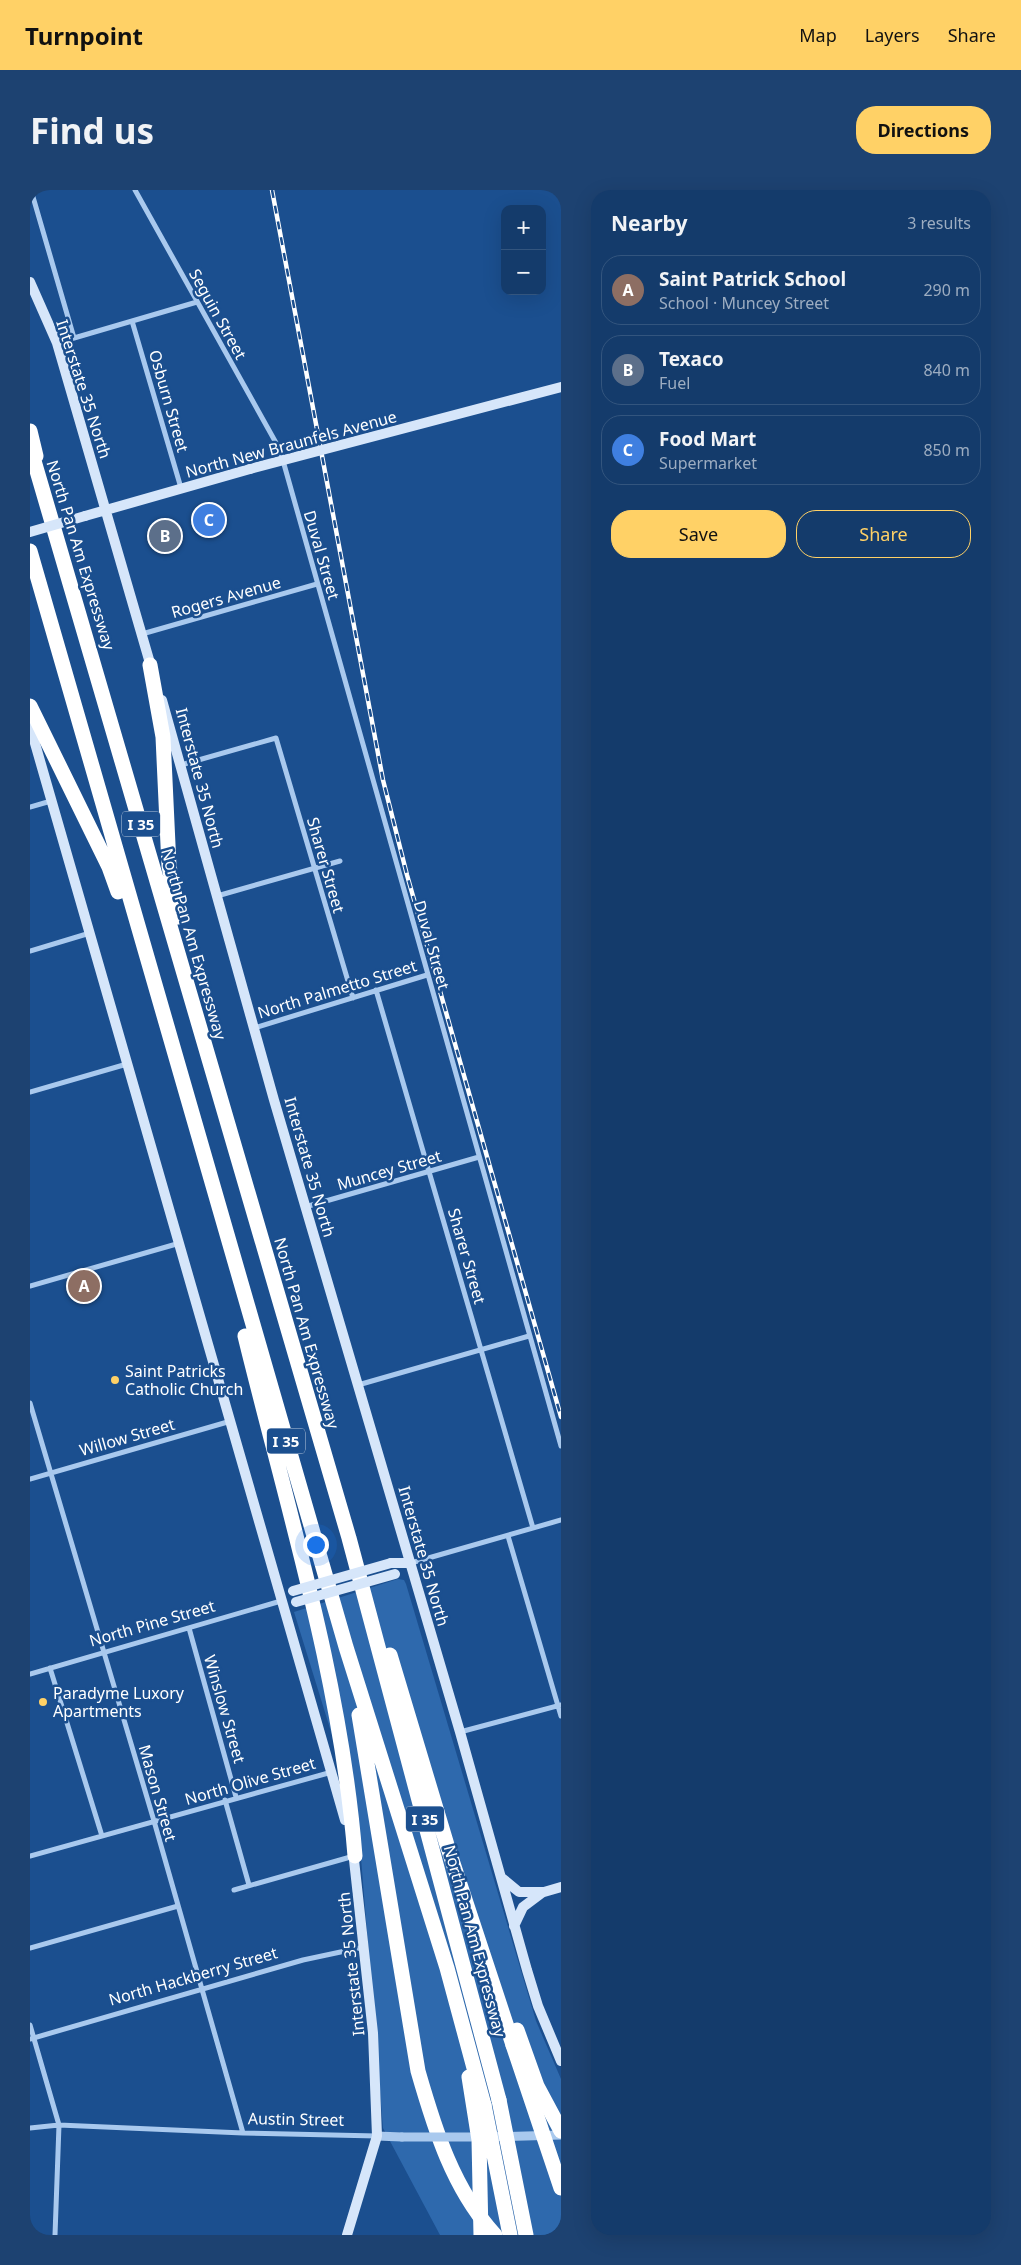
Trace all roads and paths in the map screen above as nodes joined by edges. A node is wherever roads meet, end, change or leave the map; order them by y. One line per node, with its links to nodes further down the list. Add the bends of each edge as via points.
1 (31, 190): 6 (street)
2 (135, 190): 4 (street, Seguin Street)
3 (30, 282): 7 (main road, Interstate 35 North)
4 (198, 302): 5 (street); 11 (street, Seguin Street)
5 (132, 321): 6 (street); 12 (street, Osburn Street)
6 (74, 338): 7 (street)
7 (58, 343): 14 (main road, Interstate 35 North)
8 (561, 387): 12 (main road, North New Braunfels Avenue, bridge)
9 (30, 431): 13 (highway)
10 (30, 447): 13 (highway, North Pan Am Expressway / I 35)
11 (280, 450): 17 (street, Duval Street)
12 (181, 489): 14 (main road, North New Braunfels Avenue)
13 (48, 504): 37 (highway, North Pan Am Expressway / I 35)
14 (106, 510): 15 (main road, North New Braunfels Avenue, bridge); 18 (main road, Interstate 35 North)
15 (30, 532)
16 (30, 551): 36 (highway, North Pan Am Expressway / I 35)
17 (317, 584): 18 (street, Rogers Avenue); 30 (street, Duval Street)
18 (142, 634): 19 (main road, Interstate 35 North)
19 (150, 665): 22 (main road, Interstate 35 North); 37 (highway, via 163,737 172,888 204,1004)
20 (30, 706): 36 (highway, via 115,881)
21 (30, 726): 23 (main road, Interstate 35 North)
22 (181, 765): 26 (street, Sharer Street, via 276,738); 27 (main road, Interstate 35 North)
23 (52, 800): 24 (street); 28 (main road, Interstate 35 North)
24 (30, 807)
25 (340, 861): 26 (street)
26 (314, 869): 27 (street); 32 (street, Sharer Street)
27 (217, 897): 33 (main road, Interstate 35 North)
28 (90, 933): 29 (street); 34 (main road, Interstate 35 North)
29 (30, 951)
30 (427, 974): 31 (street, North Palmetto Street); 38 (street, Duval Street)
31 (376, 990): 32 (street, North Palmetto Street); 39 (street, Sharer Street)
32 (353, 998): 33 (street, North Palmetto Street)
33 (254, 1028): 40 (main road, Interstate 35 North)
34 (128, 1064): 35 (street); 42 (main road, Interstate 35 North)
35 (30, 1092)
36 (195, 1128): 41 (highway, North Pan Am Expressway / I 35)
37 (234, 1144): 55 (highway, North Pan Am Expressway / I 35)
38 (479, 1157): 39 (street, Muncey Street); 44 (street, Duval Street)
39 (430, 1171): 40 (street, Muncey Street); 45 (street, Sharer Street)
40 (305, 1207): 46 (main road, Interstate 35 North)
41 (226, 1234): 59 (highway, North Pan Am Expressway / I 35); 72 (highway, via 238,1305 321,1642 346,1781)
42 (180, 1242): 43 (street); 48 (main road, Interstate 35 North)
43 (30, 1286)
44 (529, 1336): 45 (street); 49 (street, Duval Street)
45 (482, 1350): 46 (street); 53 (street, Sharer Street)
46 (358, 1385): 56 (main road, Interstate 35 North)
47 (30, 1403): 50 (street, Mason Street)
48 (232, 1420): 50 (street, Willow Street); 57 (main road, Interstate 35 North)
49 (561, 1446)
50 (50, 1473): 51 (street, Willow Street); 60 (street, Mason Street)
51 (30, 1479)
52 (561, 1520): 53 (street, North Pine Street)
53 (533, 1528): 54 (street, North Pine Street)
54 (508, 1536): 56 (street, North Pine Street); 63 (street)
55 (349, 1538): 86 (highway, via 395,1670 447,1845); 99 (highway, North Pan Am Expressway / I 35, bridge, via 499,2100)
56 (411, 1563): 57 (main road, North Pine Street, bridge, via 395,1574 296,1602); 57 (main road, North Pine Street, bridge, via 391,1563 293,1591); 65 (main road, Interstate 35 North)
57 (282, 1601): 58 (street, North Pine Street); 66 (main road, Interstate 35 North)
58 (189, 1628): 60 (street, North Pine Street); 67 (street, Winslow Street)
59 (346, 1647): 80 (highway, North Pan Am Expressway / I 35); 97 (highway, via 418,2071 434,2125 455,2177)
60 (103, 1652): 61 (street, North Pine Street); 69 (street, Mason Street)
61 (50, 1668): 62 (street, North Pine Street); 70 (street)
62 (30, 1674)
63 (559, 1705): 64 (street); 65 (street)
64 (561, 1716)
65 (460, 1732): 73 (main road, Interstate 35 North)
66 (332, 1772): 67 (street, North Olive Street); 72 (main road, Interstate 35 North)
67 (236, 1797): 68 (street, North Olive Street)
68 (225, 1800): 69 (street, North Olive Street); 74 (street)
69 (154, 1822): 70 (street, North Olive Street); 78 (street, Mason Street)
70 (102, 1836): 71 (street, North Olive Street)
71 (30, 1856)
72 (355, 1856): 74 (street); 81 (main road, Interstate 35 North)
73 (500, 1875): 77 (main road, via 519,1892); 79 (main road, Interstate 35 North)
74 (249, 1885): 76 (street)
75 (561, 1887): 77 (main road)
76 (234, 1890)
77 (544, 1892): 79 (main road, via 523,1907)
78 (178, 1906): 82 (street); 83 (street, Mason Street)
79 (514, 1926): 87 (main road, Interstate 35 North, via 538,2006)
80 (435, 1935): 96 (highway, bridge, via 437,1959 469,2077 479,2140); 98 (highway, North Pan Am Expressway / I 35, bridge, via 484,2105)
81 (365, 1947): 83 (street, North Hackberry Street, via 303,1960); 92 (main road, Interstate 35 North)
82 (30, 1948)
83 (202, 1990): 85 (street, North Hackberry Street); 91 (street, Mason Street)
84 (30, 2025): 85 (street)
85 (32, 2038): 88 (street)
86 (517, 2044): 90 (highway); 93 (highway, bridge)
87 (561, 2061)
88 (58, 2125): 89 (street, Austin Street); 91 (street, Austin Street); 94 (street)
89 (30, 2128)
90 (561, 2133): 92 (street, Austin Street, bridge, via 471,2137)
91 (243, 2134): 92 (street, Austin Street)
92 (377, 2136): 95 (main road, Interstate 35 North)
93 (561, 2188)
94 (55, 2235)
95 (347, 2235)
96 (481, 2235)
97 (495, 2235)
98 (510, 2235)
99 (526, 2235)

